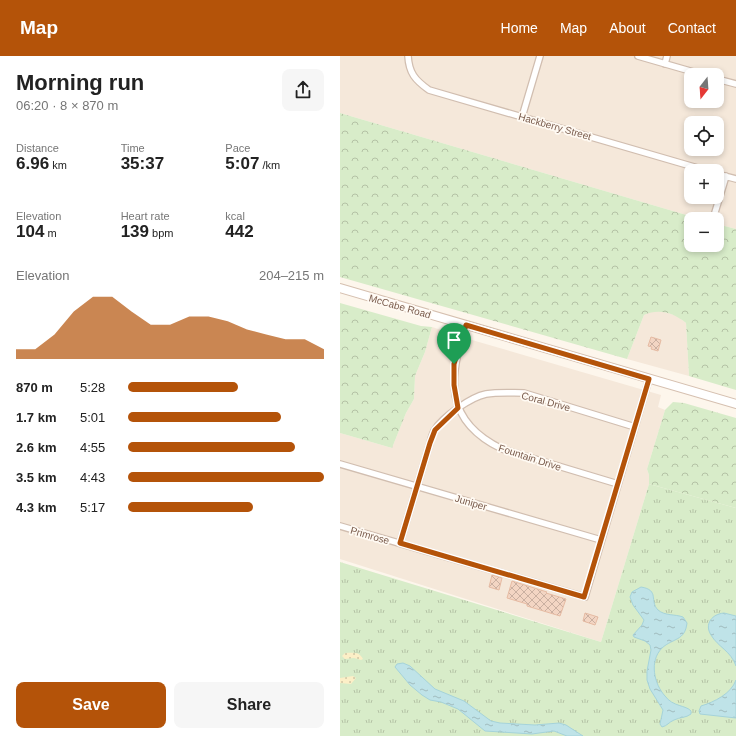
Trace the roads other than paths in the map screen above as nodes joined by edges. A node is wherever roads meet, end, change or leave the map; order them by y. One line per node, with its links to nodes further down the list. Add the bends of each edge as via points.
1 (408, 56): 9 (street, Hackberry Street, via 414,78 429,90)
2 (540, 56): 9 (street)
3 (638, 56): 5 (street)
4 (667, 56): 5 (street)
5 (665, 64): 6 (street)
6 (684, 69)
7 (724, 81): 8 (street)
8 (736, 84)
9 (522, 117): 10 (street, Hackberry Street)
10 (684, 164)
11 (726, 176): 12 (street); 13 (street)
12 (736, 179)
13 (715, 212)
14 (340, 288): 15 (street, McCabe Road)
15 (466, 325): 16 (street, McCabe Road); 18 (street, via 454,364)
16 (649, 379): 17 (street, McCabe Road); 19 (street)
17 (736, 404)
18 (458, 408): 19 (street, Coral Drive, via 485,394 524,393); 21 (street, Fountain Drive, via 479,435 502,449); 22 (street, Coral Drive, via 435,430)
19 (635, 427): 21 (street)
20 (340, 464): 22 (street, Juniper)
21 (618, 484): 24 (street)
22 (418, 486): 24 (street, Juniper); 25 (street, Coral Drive)
23 (340, 526): 25 (street, Primrose)
24 (601, 540): 25 (street, Primrose, via 584,597)
25 (400, 543)

